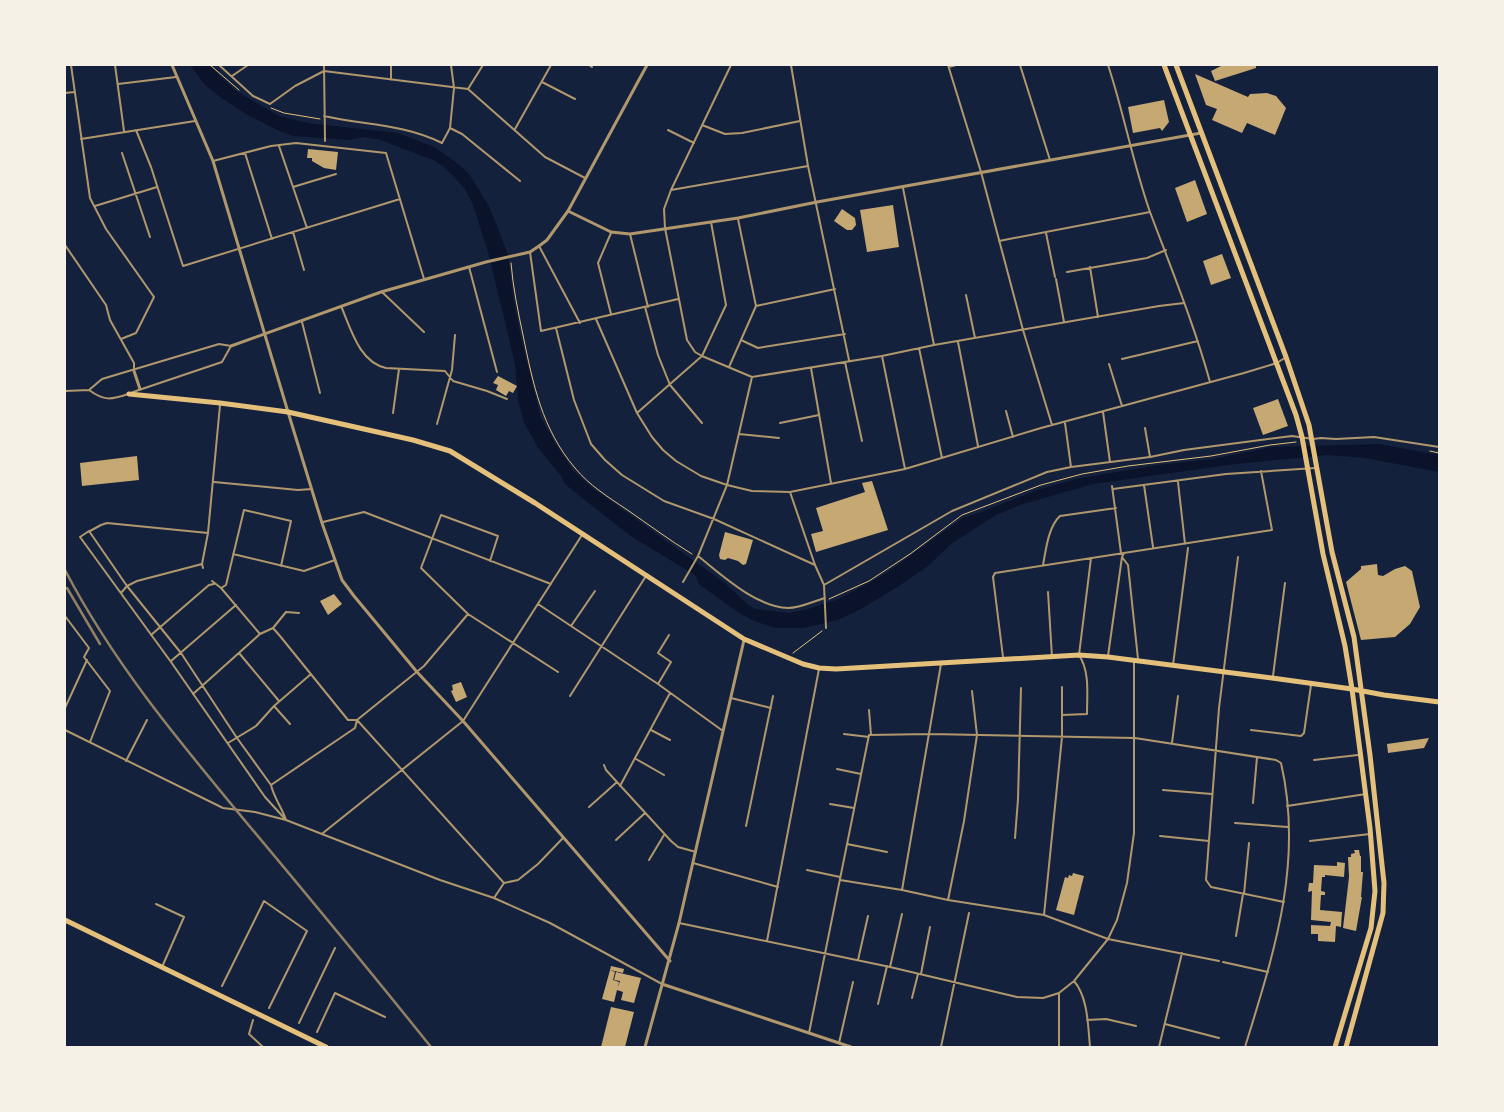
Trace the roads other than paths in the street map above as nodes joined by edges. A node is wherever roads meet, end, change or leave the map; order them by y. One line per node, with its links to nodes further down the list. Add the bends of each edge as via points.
1 (70, 65): 30 (lane)
2 (115, 65): 27 (lane)
3 (172, 65): 23 (street)
4 (219, 65): 24 (lane)
5 (248, 65): 24 (lane)
6 (324, 65): 22 (lane)
7 (391, 65): 25 (lane)
8 (451, 65): 28 (lane)
9 (483, 65): 29 (lane)
10 (552, 65): 26 (lane)
11 (647, 65): 56 (street)
12 (730, 65): 36 (lane)
13 (791, 65): 35 (lane)
14 (956, 65): 21 (lane)
15 (1020, 65): 51 (lane)
16 (1108, 65): 48 (lane)
17 (1164, 65): 43 (main road)
18 (1176, 65): 42 (main road)
19 (1384, 65): 20 (lane)
20 (1439, 65)
21 (949, 66): 54 (lane)
22 (324, 71): 24 (lane, via 270,104 253,96); 25 (lane); 33 (lane)
23 (178, 77): 27 (lane); 34 (street)
24 (231, 77)
25 (391, 80): 28 (lane)
26 (542, 82): 32 (lane); 38 (lane)
27 (118, 84): 41 (lane)
28 (454, 88): 29 (lane); 37 (lane)
29 (468, 89): 38 (lane)
30 (74, 92): 31 (lane); 44 (lane)
31 (65, 93)
32 (574, 99)
33 (324, 116): 37 (lane, via 405,128 442,143); 45 (lane)
34 (197, 120): 39 (lane); 52 (street)
35 (800, 121): 36 (lane, via 726,134); 53 (lane)
36 (702, 125): 46 (lane)
37 (450, 128): 57 (lane, via 462,134)
38 (515, 129): 56 (lane, via 545,157)
39 (136, 130): 41 (lane); 58 (lane)
40 (668, 130): 46 (lane)
41 (124, 131): 44 (lane)
42 (1201, 133): 43 (street); 119 (main road)
43 (1191, 135): 48 (street); 123 (main road)
44 (81, 138): 65 (lane, via 90,198)
45 (325, 141)
46 (694, 143): 61 (lane)
47 (280, 146): 50 (lane); 59 (lane); 63 (lane, via 296,143 386,153)
48 (1130, 147): 51 (street); 67 (lane)
49 (122, 153): 62 (lane)
50 (245, 153): 52 (lane); 77 (lane)
51 (1050, 160): 54 (street)
52 (213, 162): 81 (street)
53 (808, 166): 61 (lane); 64 (lane)
54 (981, 172): 60 (street); 78 (lane)
55 (336, 174): 59 (lane)
56 (586, 178): 66 (street)
57 (520, 182)
58 (158, 187): 62 (lane); 81 (lane, via 183,266)
59 (293, 187): 70 (lane)
60 (903, 187): 64 (street); 114 (lane)
61 (671, 190): 71 (lane, via 664,209)
62 (136, 193): 65 (lane); 76 (lane)
63 (400, 199): 70 (lane); 88 (lane)
64 (817, 202): 68 (street); 89 (lane)
65 (95, 206): 110 (lane, via 106,229 154,297 136,333)
66 (568, 211): 73 (street); 80 (street)
67 (1150, 212): 74 (lane); 82 (lane)
68 (738, 218): 69 (street); 95 (lane)
69 (711, 222): 71 (street); 117 (lane, via 726,305)
70 (307, 228): 72 (lane)
71 (665, 228): 75 (street); 92 (lane)
72 (292, 232): 77 (lane); 86 (lane)
73 (611, 232): 75 (street); 97 (lane, via 598,263)
74 (1046, 233): 78 (lane); 101 (lane)
75 (630, 234): 96 (lane)
76 (150, 237)
77 (272, 238): 81 (lane)
78 (999, 241): 104 (lane)
79 (65, 245): 110 (lane, via 106,305)
80 (540, 246): 83 (street); 102 (lane)
81 (239, 250): 106 (street)
82 (1166, 250): 85 (lane, via 1147,258); 93 (lane)
83 (530, 252): 84 (street); 103 (lane, via 541,331)
84 (469, 267): 88 (street); 129 (lane)
85 (1090, 267): 87 (lane); 98 (lane)
86 (304, 270)
87 (1067, 272)
88 (424, 279): 90 (street)
89 (835, 289): 95 (lane); 107 (lane)
90 (381, 292): 94 (street); 105 (lane)
91 (966, 295): 109 (lane)
92 (678, 298): 96 (lane); 117 (lane, via 687,340 694,352)
93 (1184, 303): 98 (lane); 112 (lane)
94 (340, 306): 100 (street); 127 (lane, via 362,352 370,361 378,366)
95 (756, 306): 111 (lane)
96 (647, 307): 97 (lane); 133 (lane, via 654,340)
97 (611, 314): 99 (lane)
98 (1098, 317): 101 (lane)
99 (596, 319): 102 (lane); 146 (lane)
100 (302, 322): 106 (street); 137 (lane)
101 (1064, 322): 104 (lane)
102 (580, 323): 103 (lane)
103 (556, 328): 178 (lane, via 574,400 591,444 622,475 664,501)
104 (1024, 330): 109 (lane); 152 (lane)
105 (424, 332)
106 (265, 333): 115 (street); 142 (street)
107 (845, 334): 111 (lane, via 758,348); 121 (lane)
108 (456, 335): 130 (lane)
109 (975, 338): 113 (lane)
110 (121, 339): 128 (lane, via 134,363)
111 (741, 340): 125 (lane)
112 (1198, 341): 120 (lane); 132 (lane)
113 (958, 342): 114 (lane); 160 (lane)
114 (934, 345): 116 (lane)
115 (231, 346): 128 (lane, via 219,344); 134 (lane, via 222,362)
116 (920, 348): 118 (lane); 163 (lane)
117 (702, 356): 125 (lane); 133 (lane)
118 (882, 356): 121 (lane); 167 (lane)
119 (1286, 357): 123 (lane); 158 (main road)
120 (1122, 359)
121 (849, 360): 122 (lane)
122 (845, 361): 126 (lane); 159 (lane)
123 (1277, 363): 132 (lane); 156 (main road)
124 (1109, 364): 141 (lane)
125 (729, 367): 131 (lane)
126 (810, 368): 131 (lane); 147 (lane)
127 (399, 369): 130 (lane, via 445,371); 143 (lane)
128 (134, 370): 134 (street); 135 (lane, via 102,380)
129 (497, 372)
130 (450, 377): 139 (lane, via 453,381); 151 (lane)
131 (752, 377): 154 (lane)
132 (1210, 382): 141 (lane)
133 (670, 385): 146 (lane); 149 (lane)
134 (140, 389): 138 (lane)
135 (89, 390): 136 (lane); 138 (lane, via 98,397 113,399)
136 (65, 391)
137 (320, 393)
138 (129, 394): 140 (main road)
139 (507, 399)
140 (220, 403): 142 (main road); 171 (lane)
141 (1122, 406): 145 (lane)
142 (288, 412): 175 (street); 182 (main road, via 413,440 450,452)
143 (393, 412)
144 (1006, 412): 155 (lane)
145 (1103, 412): 150 (lane); 164 (lane)
146 (637, 414): 173 (lane, via 652,437 676,461 701,476)
147 (819, 416): 148 (lane); 172 (lane)
148 (780, 422)
149 (702, 423)
150 (1065, 423): 152 (lane); 165 (lane)
151 (437, 424)
152 (1052, 426): 155 (lane)
153 (1146, 428): 162 (lane)
154 (739, 434): 157 (lane); 173 (lane)
155 (1013, 436): 160 (lane)
156 (1302, 437): 158 (lane); 162 (lane, via 1280,437); 168 (main road)
157 (779, 438)
158 (1313, 439): 161 (lane, via 1374,437); 166 (main road)
159 (862, 441)
160 (978, 446): 163 (lane)
161 (1439, 447)
162 (1150, 457): 164 (lane)
163 (942, 458): 167 (lane)
164 (1110, 462): 165 (lane)
165 (1071, 467): 205 (lane, via 1047,472 952,511)
166 (1318, 468): 168 (lane); 251 (main road, via 1332,552 1354,637)
167 (905, 469): 172 (lane)
168 (1307, 470): 169 (lane); 249 (main road)
169 (1261, 471): 170 (lane); 184 (lane, via 1272,530)
170 (1178, 480): 174 (lane); 184 (lane)
171 (214, 482): 175 (lane); 181 (lane)
172 (831, 482): 176 (lane)
173 (727, 485): 176 (lane, via 752,491); 178 (lane)
174 (1144, 485): 177 (lane, via 1112,488); 185 (lane)
175 (312, 489): 179 (street)
176 (790, 492): 195 (lane)
177 (1116, 508): 188 (lane); 196 (lane, via 1060,516 1048,541)
178 (714, 519): 189 (lane); 195 (lane)
179 (322, 523): 183 (lane, via 364,512); 192 (street)
180 (89, 531): 181 (lane, via 107,523); 206 (lane); 210 (lane, via 80,537)
181 (208, 533): 194 (lane)
182 (582, 535): 199 (main road); 204 (lane)
183 (431, 539): 193 (lane); 193 (lane, via 441,515 498,536); 215 (lane, via 421,568)
184 (1185, 544): 185 (lane)
185 (1154, 547): 188 (lane)
186 (1188, 548): 237 (lane)
187 (234, 554): 197 (lane); 197 (lane, via 244,510 291,521); 207 (lane, via 226,585)
188 (1122, 554): 191 (lane); 231 (lane); 234 (lane, via 1128,565)
189 (698, 556): 201 (lane); 211 (lane, via 738,588 778,607 790,608)
190 (1238, 557): 241 (lane)
191 (1092, 558): 196 (lane); 229 (lane)
192 (335, 560): 197 (lane, via 304,571); 239 (street, via 342,580)
193 (490, 561): 204 (lane)
194 (202, 564): 198 (lane); 206 (lane)
195 (815, 565): 205 (lane)
196 (1043, 565): 233 (lane, via 995,573 993,577)
197 (281, 566)
198 (203, 568)
199 (646, 576): 224 (main road); 226 (lane)
200 (212, 581): 203 (lane)
201 (684, 582)
202 (1285, 583): 243 (lane)
203 (214, 584): 207 (lane); 217 (lane)
204 (551, 584): 212 (lane)
205 (824, 585): 211 (lane)
206 (127, 586): 210 (lane); 217 (lane)
207 (221, 588): 213 (lane)
208 (595, 591): 218 (lane)
209 (1048, 592): 230 (lane)
210 (121, 593): 222 (lane)
211 (825, 599): 220 (lane)
212 (538, 604): 218 (lane); 225 (lane)
213 (236, 606): 221 (lane); 227 (lane)
214 (299, 613): 219 (lane, via 286,612)
215 (468, 614): 225 (lane); 239 (lane)
216 (65, 616): 232 (lane, via 89,648 84,658)
217 (160, 626): 222 (lane); 227 (lane)
218 (571, 626): 226 (lane)
219 (273, 628): 221 (lane); 242 (lane)
220 (826, 628)
221 (260, 634): 228 (lane)
222 (151, 635): 235 (lane)
223 (669, 635): 245 (lane, via 658,653 671,662)
224 (744, 639): 238 (main road, via 786,658); 257 (street)
225 (514, 642): 240 (lane); 267 (lane)
226 (602, 647): 245 (lane); 254 (lane)
227 (181, 653): 235 (lane); 244 (lane)
228 (239, 653): 244 (lane); 258 (lane)
229 (1078, 655): 230 (main road); 231 (main road); 264 (lane, via 1086,674 1087,714)
230 (1056, 656): 233 (main road)
231 (1108, 657): 234 (main road)
232 (87, 660): 261 (lane); 282 (lane, via 110,691)
233 (1004, 660): 236 (main road)
234 (1136, 661): 237 (main road); 280 (lane)
235 (171, 662): 253 (lane)
236 (941, 664): 238 (main road); 274 (lane)
237 (1173, 665): 241 (main road)
238 (819, 668): 331 (lane)
239 (417, 672): 266 (lane); 267 (street)
240 (558, 672)
241 (1223, 672): 243 (main road); 285 (lane)
242 (311, 674): 258 (lane); 266 (lane, via 348,720)
243 (1272, 678): 246 (main road)
244 (203, 684): 253 (lane); 279 (lane)
245 (658, 684): 252 (lane)
246 (1312, 684): 249 (main road); 271 (lane, via 1301,736)
247 (1062, 687): 264 (lane)
248 (1021, 688): 277 (lane)
249 (1352, 689): 251 (main road); 286 (main road)
250 (972, 691): 275 (lane)
251 (1362, 691): 259 (main road); 387 (main road, via 1384,898 1383,914)
252 (670, 693): 270 (lane); 272 (lane)
253 (193, 694): 284 (lane)
254 (570, 696)
255 (774, 696): 262 (lane)
256 (1178, 696): 283 (lane)
257 (731, 698): 262 (lane); 272 (street)
258 (279, 701): 260 (lane)
259 (1439, 702)
260 (274, 706): 268 (lane); 279 (lane, via 256,726)
261 (65, 708)
262 (771, 708): 310 (lane)
263 (869, 710): 276 (lane)
264 (1062, 715): 278 (lane)
265 (147, 720): 289 (lane)
266 (357, 720): 293 (lane); 297 (lane, via 355,728)
267 (463, 721): 293 (lane); 316 (street)
268 (290, 724)
269 (65, 730): 282 (lane)
270 (651, 730): 281 (lane); 288 (lane)
271 (1251, 730)
272 (723, 732): 323 (street)
273 (844, 734): 276 (lane)
274 (930, 734): 275 (lane); 276 (lane); 332 (lane)
275 (977, 735): 277 (lane); 335 (lane)
276 (869, 736): 294 (lane)
277 (1020, 736): 278 (lane); 317 (lane)
278 (1062, 737): 280 (lane); 340 (lane)
279 (237, 738): 284 (lane); 297 (lane)
280 (1135, 738): 283 (lane); 346 (lane, via 1132,850 1123,900)
281 (670, 740)
282 (89, 742): 289 (lane)
283 (1172, 743): 285 (lane)
284 (228, 744): 308 (lane, via 265,797)
285 (1217, 750): 287 (lane); 300 (lane)
286 (1361, 754): 290 (lane); 301 (main road)
287 (1257, 756): 302 (lane); 304 (lane, via 1281,763)
288 (636, 759): 295 (lane); 298 (lane)
289 (126, 760): 308 (lane, via 223,808)
290 (1314, 760)
291 (604, 765): 296 (lane)
292 (837, 769): 294 (lane)
293 (404, 770): 312 (lane); 330 (lane)
294 (861, 774): 306 (lane)
295 (664, 775)
296 (617, 782): 298 (lane); 305 (lane)
297 (271, 786): 308 (lane)
298 (620, 786): 307 (lane)
299 (1163, 790): 300 (lane)
300 (1212, 794): 319 (lane)
301 (1366, 794): 304 (lane); 313 (main road)
302 (1253, 803)
303 (830, 804): 306 (lane)
304 (1287, 806): 311 (lane)
305 (589, 807)
306 (854, 808): 322 (lane)
307 (645, 813): 314 (lane); 318 (lane)
308 (286, 820): 312 (lane)
309 (1235, 823): 311 (lane)
310 (746, 826)
311 (1289, 827): 336 (lane)
312 (323, 833): 334 (lane)
313 (1370, 834): 320 (lane); 386 (main road, via 1374,910)
314 (664, 835): 323 (lane, via 678,847); 325 (lane)
315 (1160, 836): 319 (lane)
316 (563, 838): 330 (lane, via 518,880); 352 (street)
317 (1015, 838)
318 (616, 840)
319 (1209, 841): 333 (lane, via 1206,880 1211,887)
320 (1310, 841)
321 (1249, 843): 333 (lane)
322 (847, 844): 324 (lane); 328 (lane)
323 (696, 852): 326 (street)
324 (886, 852)
325 (649, 860)
326 (694, 863): 331 (lane); 343 (street)
327 (806, 870): 328 (lane)
328 (840, 877): 329 (lane)
329 (840, 880): 332 (lane); 350 (lane)
330 (504, 883): 334 (lane)
331 (778, 887): 347 (lane)
332 (902, 890): 335 (lane)
333 (1242, 894): 336 (lane); 345 (lane)
334 (494, 898): 361 (lane, via 550,923)
335 (948, 900): 340 (lane)
336 (1284, 902): 356 (lane)
337 (156, 904): 354 (lane, via 184,918)
338 (970, 912): 360 (lane)
339 (902, 914): 355 (lane)
340 (1044, 915): 346 (lane)
341 (868, 916): 351 (lane)
342 (65, 920): 354 (main road)
343 (679, 923): 347 (lane); 352 (street)
344 (930, 927): 357 (lane)
345 (1236, 936)
346 (1108, 939): 349 (lane); 358 (lane)
347 (767, 941): 350 (lane)
348 (335, 948): 370 (lane)
349 (1182, 953): 356 (lane); 371 (lane)
350 (826, 954): 351 (lane); 374 (lane)
351 (858, 960): 353 (lane)
352 (670, 961): 361 (street)
353 (887, 966): 355 (lane); 365 (lane)
354 (162, 967): 378 (main road)
355 (890, 967): 357 (lane)
356 (1268, 972): 385 (lane)
357 (919, 974): 360 (lane); 364 (lane)
358 (1074, 981): 363 (lane); 369 (lane)
359 (853, 982): 376 (lane)
360 (955, 982): 363 (lane, via 1028,999); 381 (lane)
361 (662, 984): 374 (street); 379 (street)
362 (222, 986): 366 (lane, via 264,901 306,930)
363 (1058, 993): 382 (lane)
364 (912, 998)
365 (878, 1004)
366 (269, 1008)
367 (385, 1017): 373 (lane, via 335,993)
368 (253, 1020): 377 (lane, via 249,1034)
369 (1087, 1020): 372 (lane, via 1106,1019); 383 (lane)
370 (299, 1023)
371 (1165, 1024): 375 (lane); 384 (lane)
372 (1136, 1026)
373 (317, 1032)
374 (809, 1033): 376 (street)
375 (1219, 1038)
376 (839, 1043): 380 (street)
377 (263, 1047)
378 (326, 1047)
379 (645, 1047)
380 (851, 1047)
381 (941, 1047)
382 (1058, 1047)
383 (1090, 1047)
384 (1159, 1047)
385 (1245, 1047)
386 (1335, 1047)
387 (1346, 1047)

